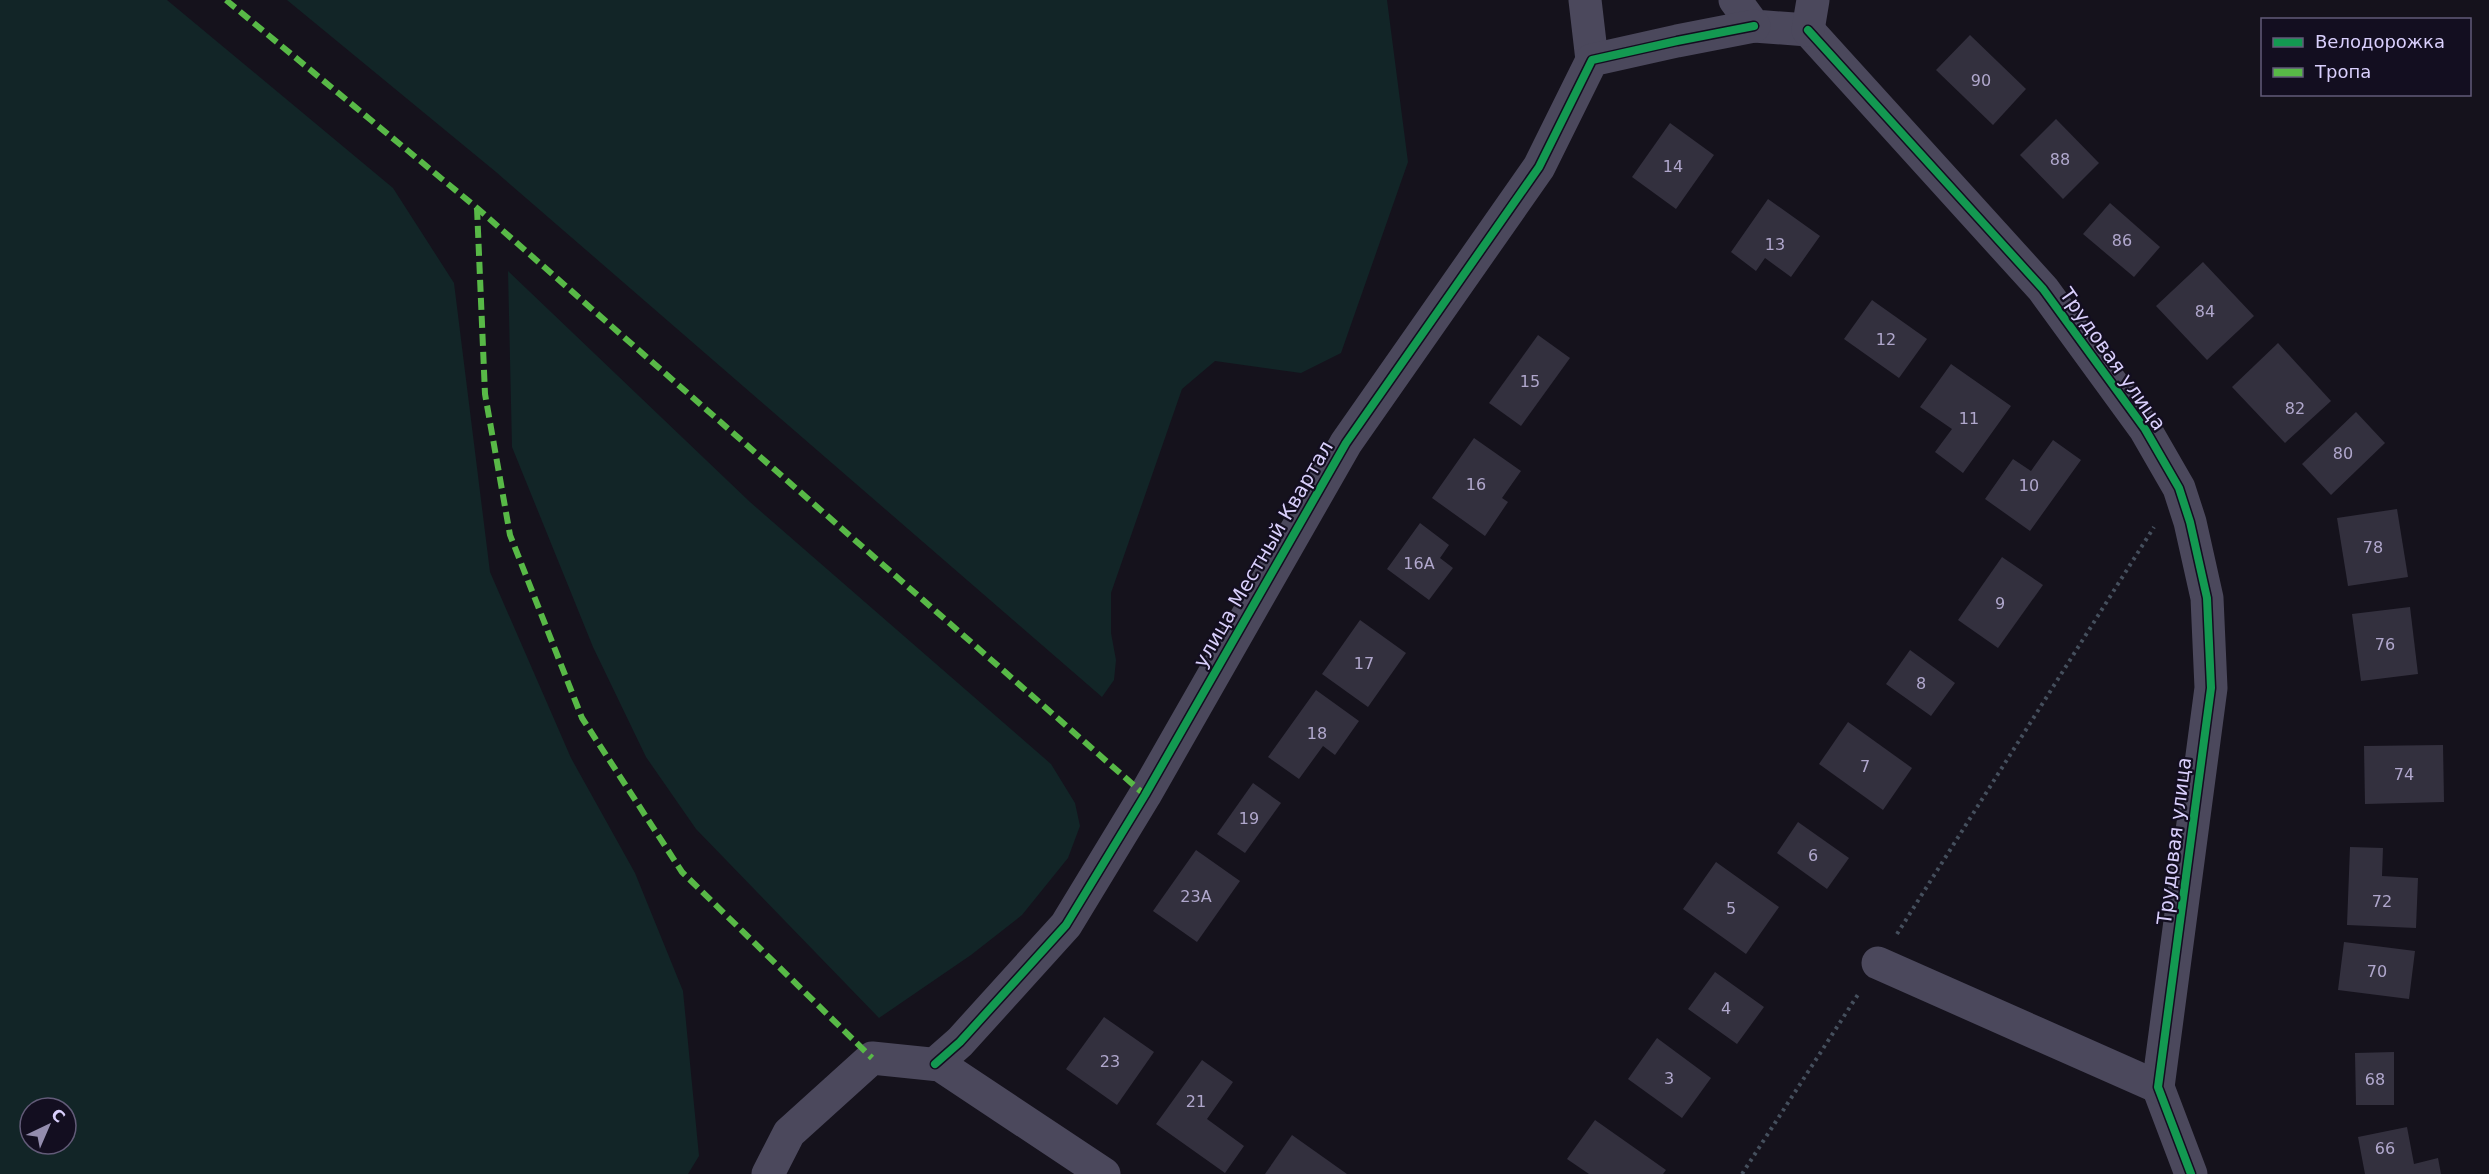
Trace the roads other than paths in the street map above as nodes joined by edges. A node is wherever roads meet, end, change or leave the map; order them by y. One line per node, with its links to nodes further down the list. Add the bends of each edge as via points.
1 (1585, 0): 5 (street)
2 (1735, 0): 4 (street)
3 (1811, 15): 4 (street); 8 (street, Трудовая улица, via 2043,289 2145,429 2179,488 2207,598 2211,688)
4 (1754, 27): 5 (street)
5 (1600, 58): 7 (street, улица Местный Квартал, via 1539,167 1346,443 1066,926)
6 (1878, 963): 8 (street)
7 (935, 1064): 9 (street, via 872,1058 789,1133); 10 (street)
8 (2158, 1087): 11 (street, Трудовая улица)
9 (768, 1174)
10 (1104, 1174)
11 (2191, 1174)

